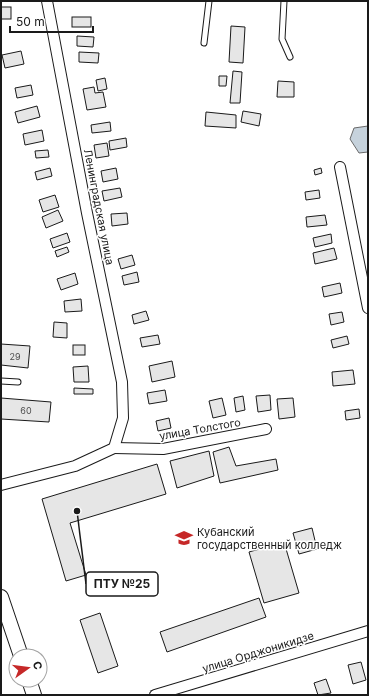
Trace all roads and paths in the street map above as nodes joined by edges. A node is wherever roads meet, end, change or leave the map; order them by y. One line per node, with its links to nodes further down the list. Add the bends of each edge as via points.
1 (47, 1): 11 (street, Ленинградская улица, via 122,382 123,418)
2 (209, 1): 4 (lane)
3 (284, 1): 5 (lane, via 282,39)
4 (204, 43)
5 (290, 57)
6 (340, 167): 7 (street)
7 (368, 308)
8 (1, 381): 9 (lane)
9 (18, 382)
10 (266, 429): 11 (street, улица Толстого, via 163,449)
11 (114, 448): 12 (street, улица Толстого, via 75,466)
12 (1, 485)
13 (1, 598): 15 (street)
14 (368, 631): 16 (street, улица Орджоникидзе)
15 (18, 648)
16 (155, 695)

